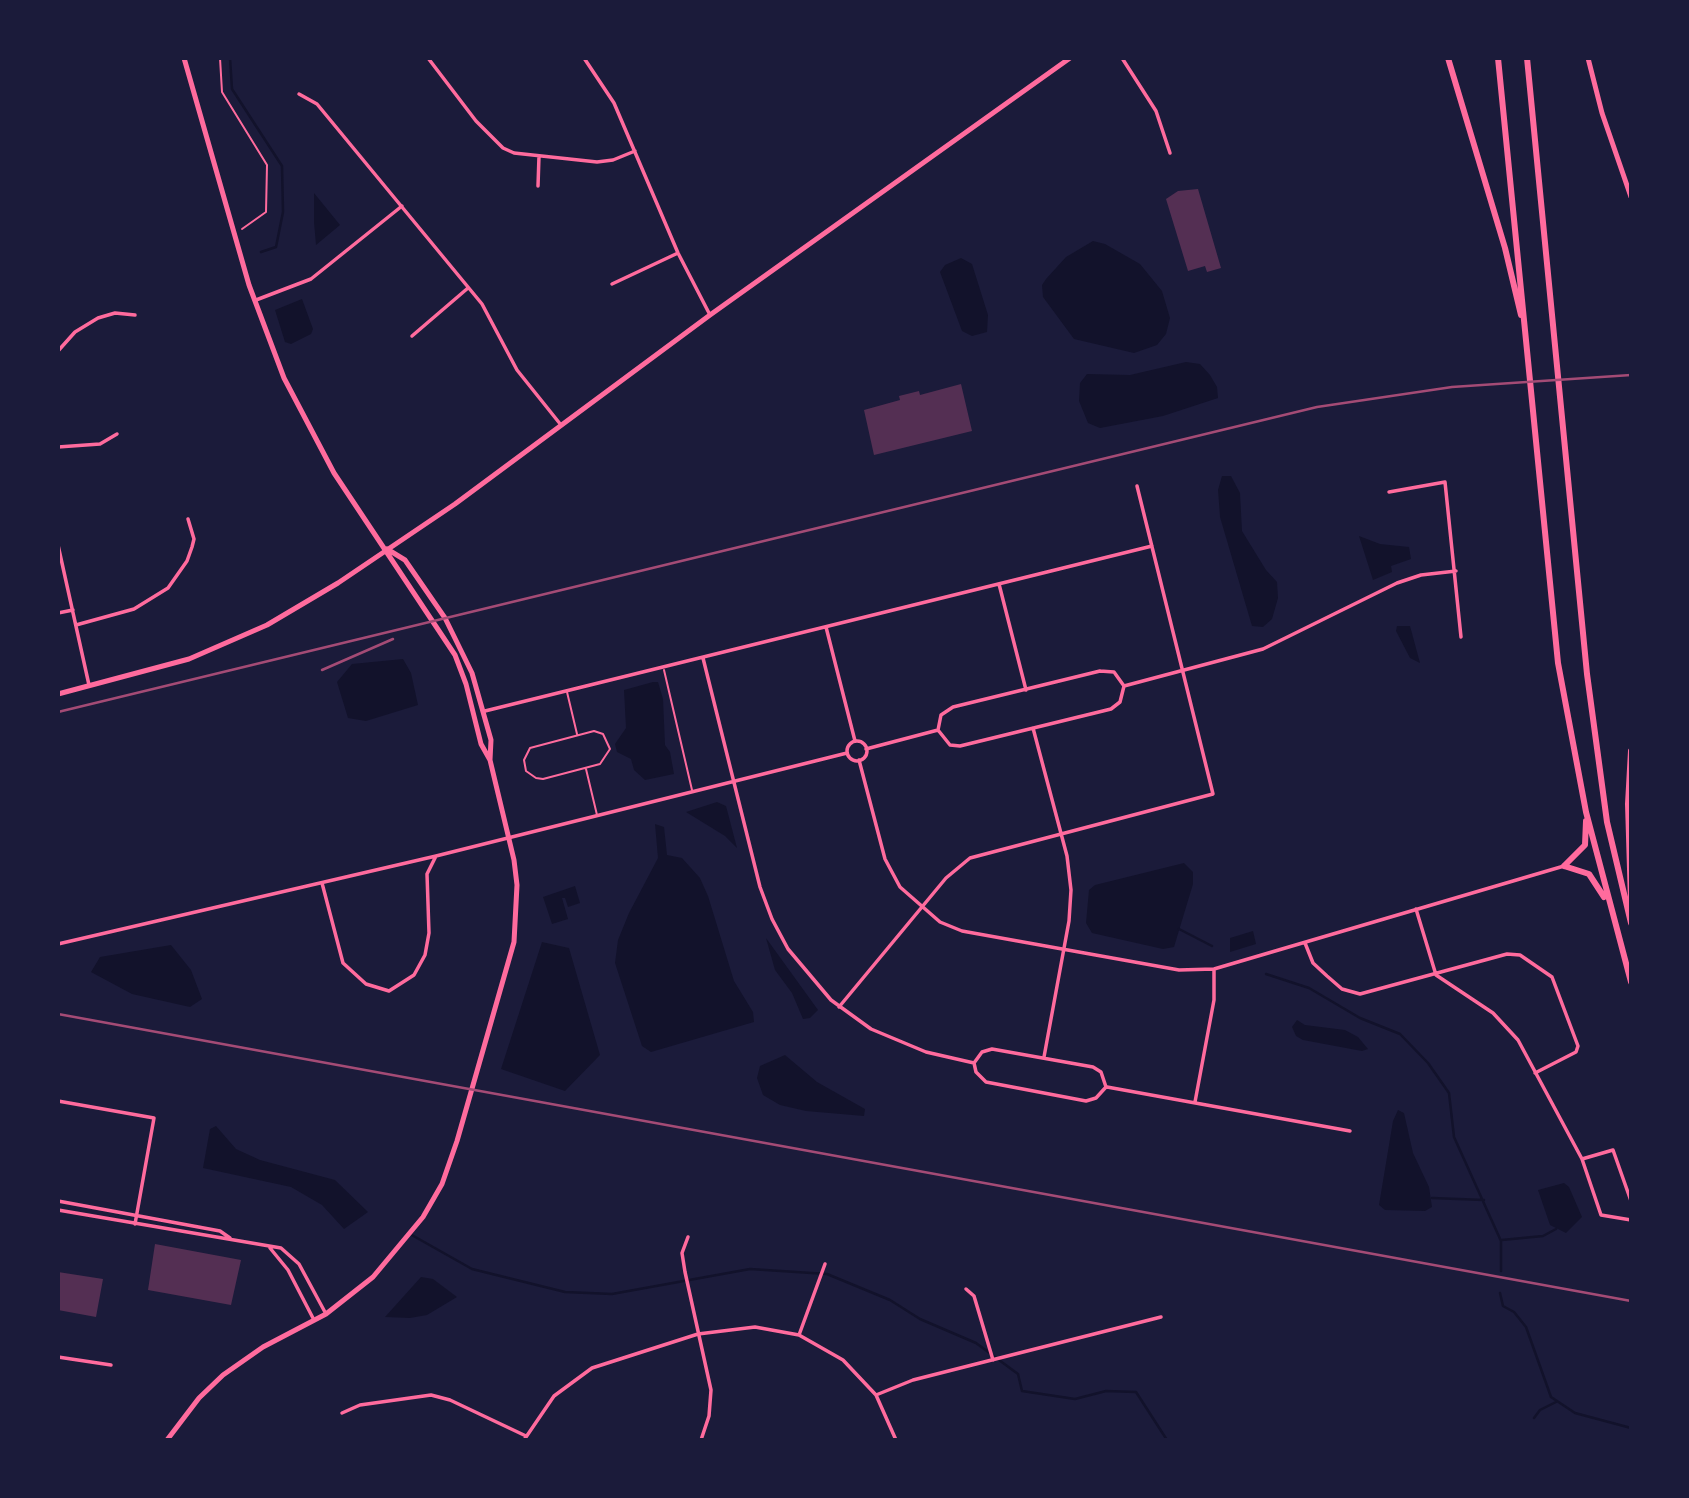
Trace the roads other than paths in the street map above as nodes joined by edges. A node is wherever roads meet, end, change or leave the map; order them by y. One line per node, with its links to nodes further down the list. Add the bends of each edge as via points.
1 (184, 58): 20 (main road)
2 (428, 58): 13 (street, via 495,144 514,153)
3 (584, 58): 11 (street, via 607,90)
4 (1070, 58): 22 (main road)
5 (1122, 58): 12 (street, via 1156,111)
6 (1448, 58): 23 (highway, via 1506,248)
7 (1498, 58): 23 (highway)
8 (1527, 58): 74 (highway, via 1587,674 1607,822)
9 (1588, 58): 15 (main road)
10 (299, 93): 16 (street, via 317,104)
11 (635, 151): 13 (street, via 605,162); 17 (street)
12 (1170, 153)
13 (539, 156): 14 (street)
14 (538, 186)
15 (1631, 197)
16 (402, 206): 19 (street); 20 (street, via 311,279)
17 (678, 253): 18 (street); 22 (street)
18 (612, 284)
19 (468, 288): 24 (street); 26 (street, via 490,315 517,370)
20 (254, 300): 34 (main road, via 306,423)
21 (135, 315): 25 (street, via 115,313 98,318 75,332)
22 (710, 315): 26 (main road)
23 (1526, 334): 63 (highway, via 1558,663)
24 (412, 336)
25 (58, 351)
26 (562, 426): 34 (main road)
27 (117, 434): 28 (street, via 100,444)
28 (58, 447)
29 (1137, 486): 33 (street)
30 (1389, 492): 35 (street, via 1445,482)
31 (188, 519): 39 (street, via 192,547 168,588 134,609)
32 (58, 545): 37 (street)
33 (1152, 546): 36 (street); 44 (street)
34 (387, 549): 46 (main road, via 249,634 166,667); 50 (main road, via 405,560 445,618); 58 (main road, via 455,655)
35 (1456, 571): 41 (street); 44 (street, via 1408,579 1263,649)
36 (999, 584): 40 (street); 47 (street)
37 (73, 610): 38 (street); 39 (street)
38 (58, 613)
39 (76, 625): 46 (street)
40 (826, 627): 42 (street); 54 (street)
41 (1461, 637)
42 (703, 658): 43 (street); 61 (street)
43 (663, 668): 48 (street); 62 (lane)
44 (1183, 671): 45 (street); 65 (street, via 1213,794)
45 (1124, 686): 47 (street, via 1114,672 1100,671); 51 (street, via 1120,702 1111,709)
46 (90, 687): 49 (main road)
47 (1026, 690): 52 (street, via 953,707 941,715)
48 (567, 692): 50 (street); 53 (lane)
49 (58, 694)
50 (485, 711): 58 (main road)
51 (1033, 728): 52 (street, via 960,746 950,745); 65 (street)
52 (938, 730): 55 (street)
53 (577, 735): 60 (lane, via 599,732 608,741 610,749 604,761); 60 (lane, via 530,748 525,766 529,775 543,779)
54 (855, 741): 55 (street); 57 (street)
55 (866, 749): 59 (street)
56 (1631, 751): 70 (highway)
57 (847, 753): 59 (street); 61 (street)
58 (490, 760): 66 (main road)
59 (859, 760): 71 (street, via 885,859 900,887)
60 (586, 768): 64 (lane)
61 (734, 781): 62 (street); 81 (street, via 772,919 797,963)
62 (693, 791): 64 (street)
63 (1586, 812): 68 (highway, via 1585,845); 73 (highway)
64 (597, 815): 66 (street)
65 (1062, 831): 71 (street, via 970,858); 77 (street, via 1071,890)
66 (509, 837): 67 (street); 101 (main road, via 517,885 514,938 446,1173 423,1217 373,1277)
67 (436, 856): 69 (street); 69 (street, via 426,882 429,933 425,955 414,975 389,991 366,984 343,963)
68 (1564, 866): 72 (street); 73 (highway, via 1593,878)
69 (322, 883): 76 (street)
70 (1631, 902)
71 (921, 909): 77 (street, via 962,931); 81 (street)
72 (1416, 909): 75 (street); 79 (street)
73 (1611, 910): 80 (highway)
74 (1631, 923)
75 (1305, 943): 78 (street); 79 (street, via 1312,962 1350,992 1364,994)
76 (58, 944)
77 (1064, 949): 78 (street, via 1179,970); 82 (street)
78 (1214, 969): 87 (street, via 1214,1000)
79 (1436, 975): 84 (street, via 1504,1023); 84 (street, via 1507,954 1520,955 1552,976 1578,1046 1576,1052)
80 (1631, 982)
81 (839, 1007): 83 (street, via 887,1038)
82 (1044, 1057): 83 (street, via 992,1049 982,1052); 85 (street, via 1093,1067 1101,1072)
83 (974, 1063): 85 (street, via 986,1082 1086,1101)
84 (1535, 1073): 89 (street)
85 (1106, 1087): 87 (street)
86 (58, 1101): 93 (street, via 154,1118)
87 (1195, 1102): 88 (street)
88 (1350, 1131)
89 (1582, 1159): 90 (street, via 1613,1150); 94 (street, via 1601,1215)
90 (1631, 1201)
91 (58, 1202): 93 (street)
92 (58, 1210): 95 (street)
93 (136, 1215): 95 (street); 97 (street, via 220,1231)
94 (1631, 1220)
95 (135, 1224): 97 (street)
96 (688, 1237): 104 (street, via 682,1253)
97 (232, 1239): 98 (street)
98 (270, 1248): 101 (street, via 281,1248 293,1258); 103 (street, via 288,1270)
99 (825, 1264): 105 (street)
100 (966, 1289): 107 (street, via 974,1296)
101 (326, 1314): 103 (main road)
102 (1161, 1317): 107 (street)
103 (315, 1321): 112 (main road, via 223,1374)
104 (698, 1334): 105 (street, via 755,1327); 111 (street, via 592,1368 554,1396); 113 (street, via 711,1390)
105 (799, 1335): 109 (street, via 843,1360)
106 (58, 1357): 108 (street)
107 (993, 1360): 109 (street, via 913,1380)
108 (111, 1366)
109 (876, 1395): 114 (street)
110 (342, 1413): 111 (street, via 360,1405 430,1395 450,1400)
111 (525, 1438)
112 (167, 1440)
113 (701, 1440)
114 (897, 1440)

